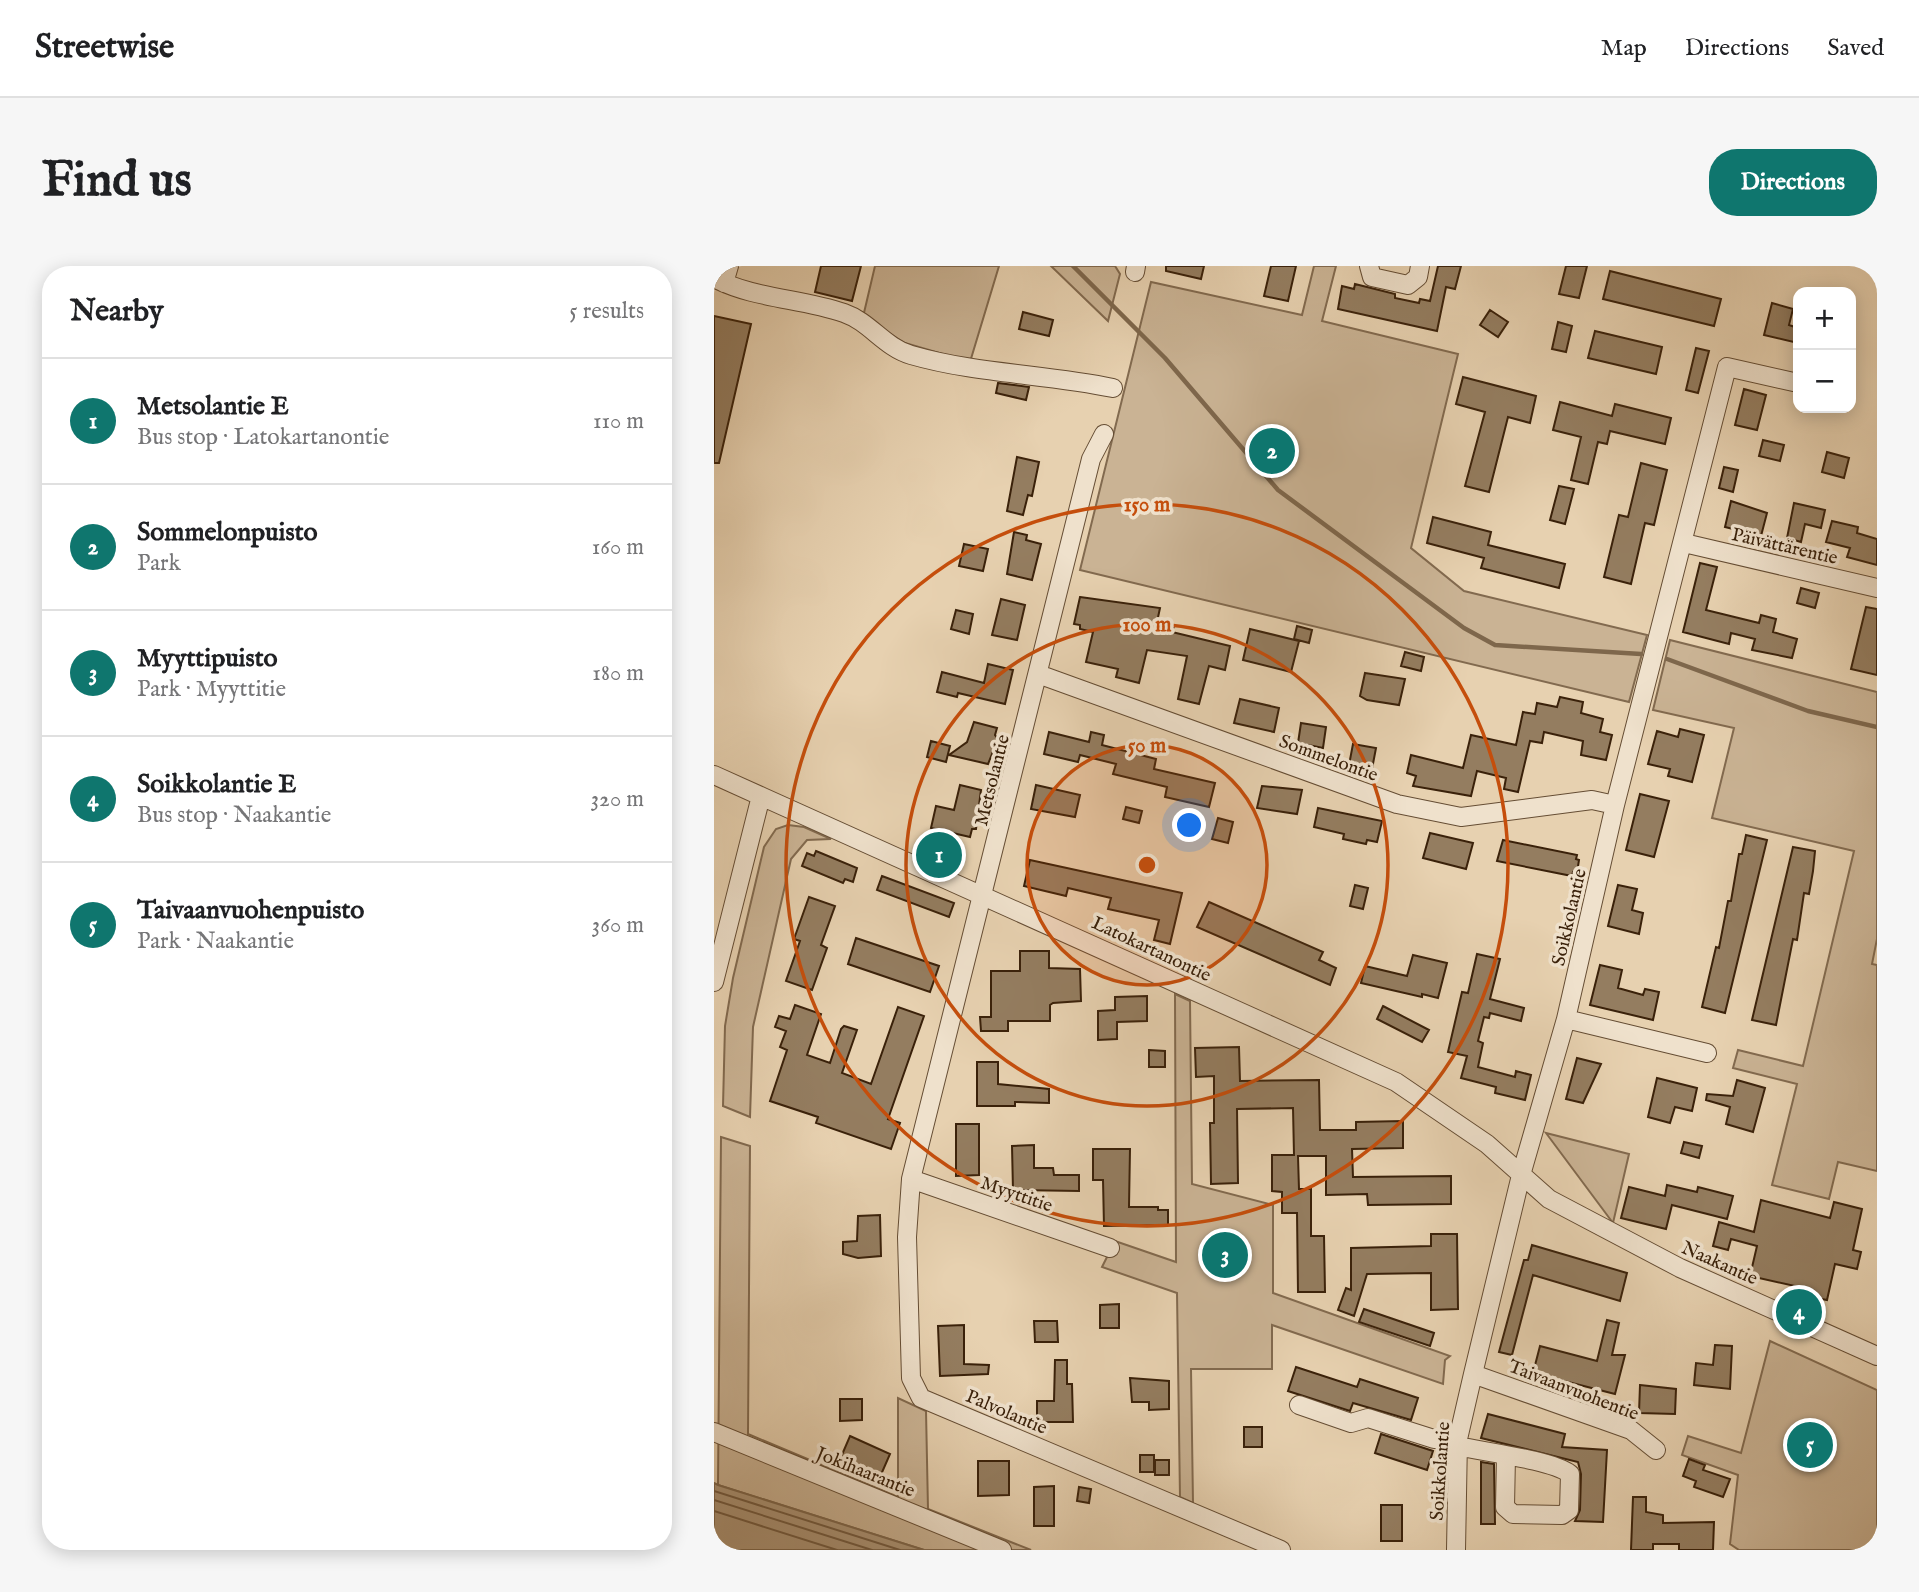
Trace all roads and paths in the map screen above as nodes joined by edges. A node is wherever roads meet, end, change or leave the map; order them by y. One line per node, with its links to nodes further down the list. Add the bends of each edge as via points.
1 (1369, 266): 2 (street, via 1373,277 1408,285 1418,277)
2 (1420, 266)
3 (722, 276): 5 (street, via 843,312 910,354 983,371 1057,376)
4 (1793, 382): 7 (street, Soikkolantie, via 1727,367)
5 (1113, 387)
6 (1104, 434): 9 (street, Metsolantie, via 1091,459)
7 (1684, 543): 8 (street, Päivättärentie); 12 (street, Soikkolantie)
8 (1877, 588)
9 (1038, 674): 12 (street, Sommelontie, via 1397,804 1461,817 1592,800); 13 (street, Metsolantie)
10 (714, 775): 11 (street, Latokartanontie)
11 (761, 796): 13 (street, Latokartanontie); 14 (street)
12 (1615, 805): 15 (street, Soikkolantie)
13 (984, 894): 17 (street, Latokartanontie, via 1396,1082 1487,1144); 18 (street, Metsolantie)
14 (714, 982)
15 (1566, 1019): 16 (street); 17 (street, Soikkolantie)
16 (1707, 1053)
17 (1521, 1175): 19 (street, Latokartanontie); 22 (street, Soikkolantie)
18 (911, 1179): 20 (street, Myyttitie); 29 (street, Palvolantie, via 907,1237 911,1378 921,1398)
19 (1549, 1199): 21 (street, Naakantie, via 1681,1268)
20 (1110, 1248)
21 (1877, 1356)
22 (1473, 1374): 25 (street, Soikkolantie); 26 (street, Taivaanvuohentie, via 1631,1430)
23 (1299, 1405): 25 (street, via 1351,1423 1368,1418)
24 (714, 1432): 28 (street, Jokihaarantie)
25 (1458, 1443): 27 (street); 30 (street, Soikkolantie)
26 (1656, 1450)
27 (1506, 1456): 27 (street, via 1562,1468 1570,1475 1569,1510 1562,1516 1513,1514 1505,1507)
28 (1002, 1550)
29 (1281, 1550)
30 (1455, 1550)

